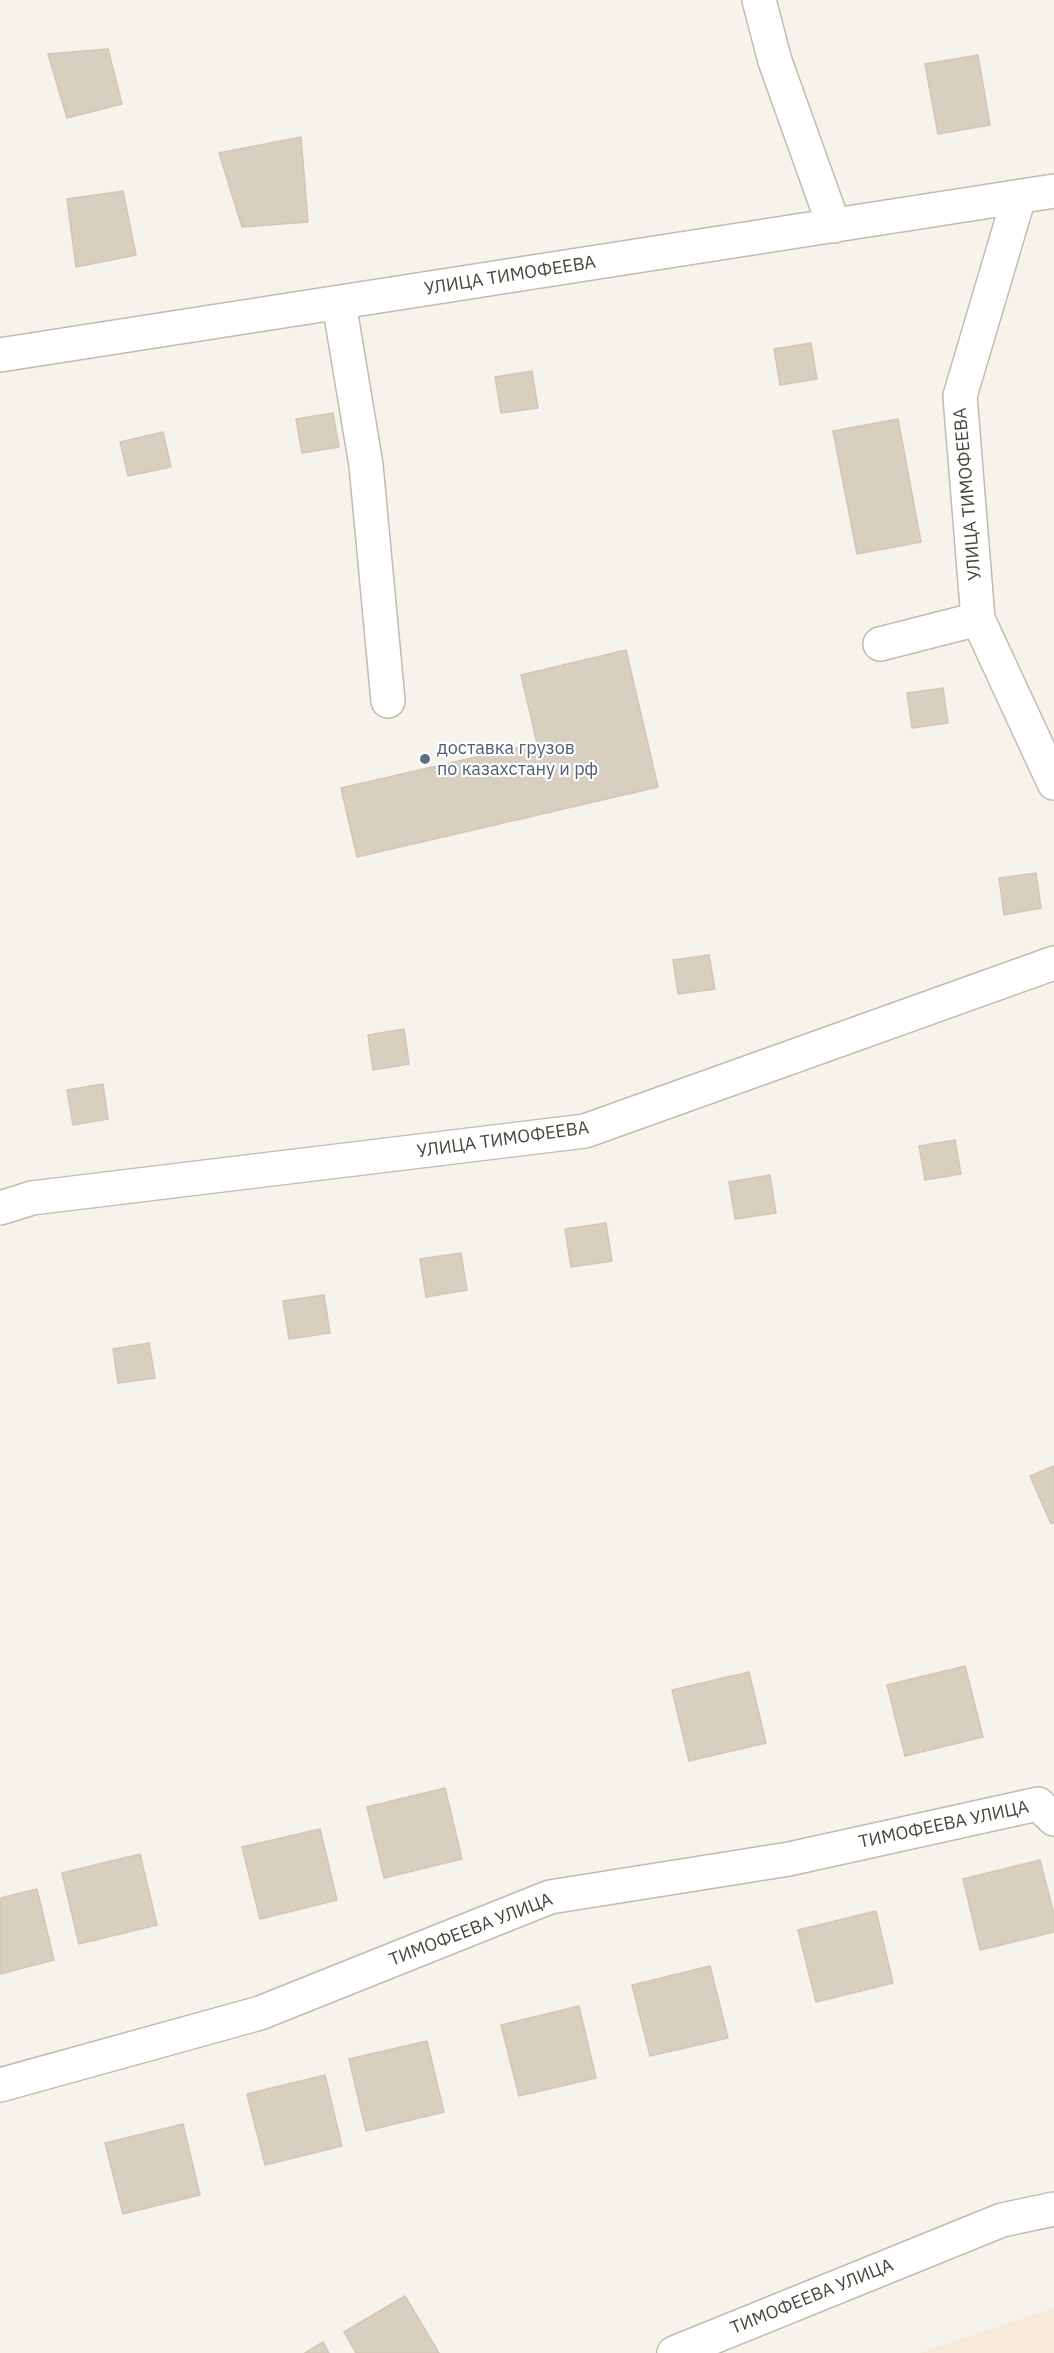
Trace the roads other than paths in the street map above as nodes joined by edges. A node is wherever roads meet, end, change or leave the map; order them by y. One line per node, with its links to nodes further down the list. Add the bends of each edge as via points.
1 (759, 0): 4 (street, via 775,61)
2 (1054, 191): 3 (street, УЛИЦА ТИМОФЕЕВА)
3 (1019, 197): 4 (street, УЛИЦА ТИМОФЕЕВА); 7 (street, УЛИЦА ТИМОФЕЕВА, via 960,396)
4 (834, 226): 5 (street, УЛИЦА ТИМОФЕЕВА)
5 (339, 303): 6 (street, УЛИЦА ТИМОФЕЕВА); 9 (street, via 366,465)
6 (0, 355)
7 (978, 619): 8 (street); 10 (street, УЛИЦА ТИМОФЕЕВА)
8 (880, 644)
9 (388, 701)
10 (1054, 783)
11 (1054, 963): 12 (street, УЛИЦА ТИМОФЕЕВА, via 585,1131 32,1198)
12 (0, 1208)
13 (1054, 1819): 14 (street, ТИМОФЕЕВА УЛИЦА, via 1038,1804 789,1859 550,1897 260,2013)
14 (0, 2085)
15 (1054, 2209): 16 (street, ТИМОФЕЕВА УЛИЦА, via 1002,2220)
16 (674, 2353)

